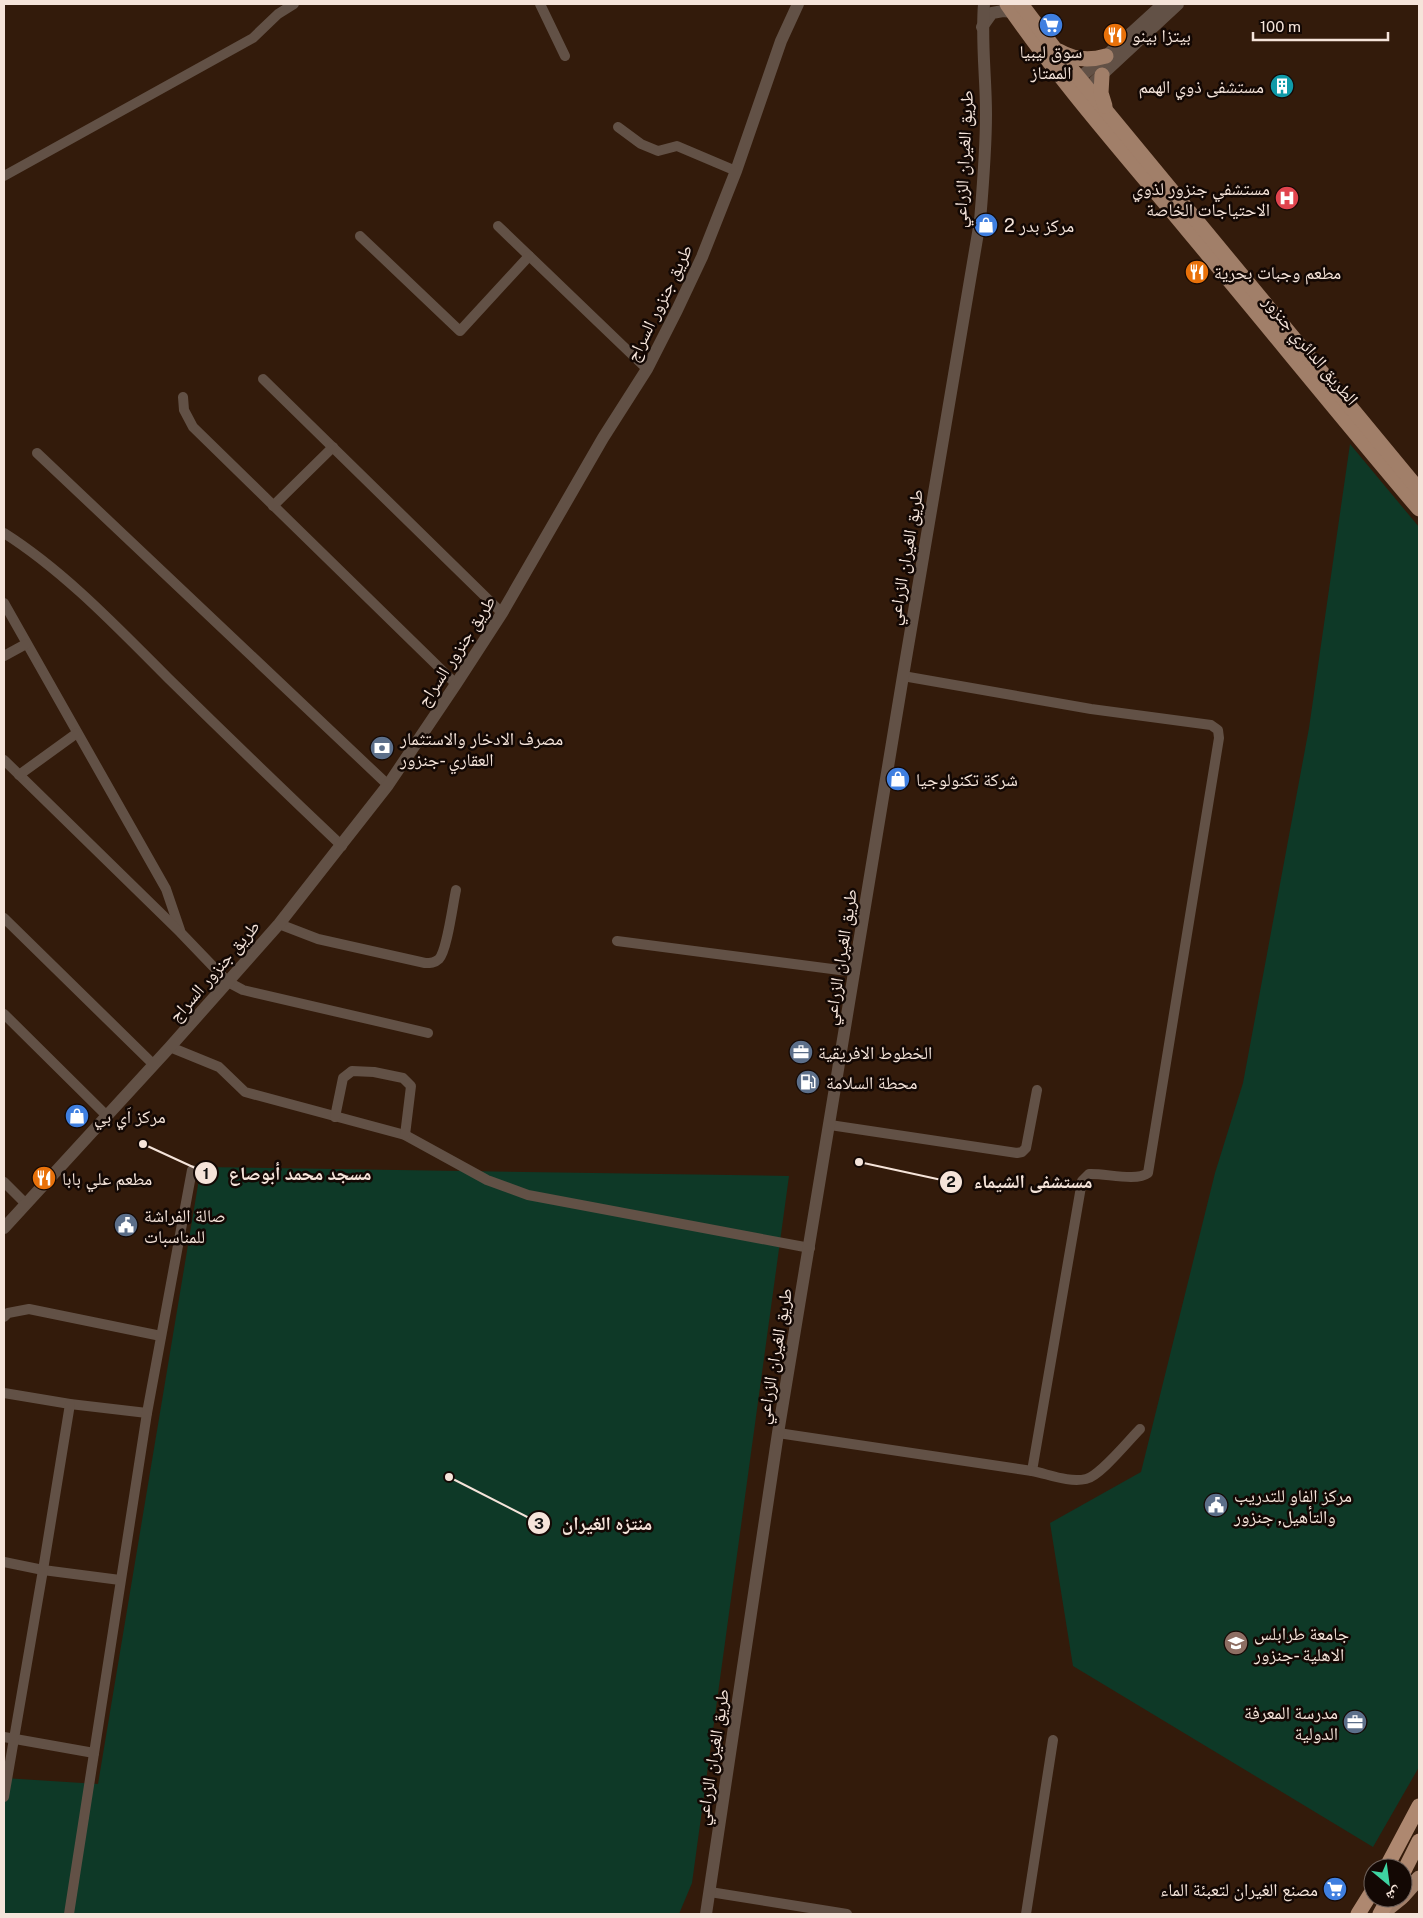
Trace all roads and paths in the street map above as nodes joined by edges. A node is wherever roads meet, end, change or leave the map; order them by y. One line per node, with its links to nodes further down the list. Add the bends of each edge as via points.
1 (294, 4): 17 (street, via 278,14 253,38)
2 (540, 4): 10 (street)
3 (798, 4): 16 (street, طريق جنزور السراج, via 781,41)
4 (984, 4): 8 (street, طريق الغيران الزراعي)
5 (1178, 4): 12 (street)
6 (1157, 6): 11 (street)
7 (1014, 7): 8 (street, via 992,13); 9 (main road, الطريق الدائري جنزور); 13 (main road, الطريق الدائري جنزور)
8 (982, 27): 34 (street, طريق الغيران الزراعي, via 986,113 980,221)
9 (1055, 49): 11 (main road, via 1080,59); 13 (main road, الطريق الدائري جنزور)
10 (565, 56)
11 (1106, 56): 13 (street)
12 (1102, 75): 13 (street); 14 (main road, via 1101,93)
13 (1079, 87): 14 (main road, الطريق الدائري جنزور); 28 (main road, الطريق الدائري جنزور, via 1282,346)
14 (1106, 110): 26 (main road, الطريق الدائري جنزور)
15 (618, 127): 16 (street, via 641,144 658,151 677,146)
16 (736, 171): 21 (street, طريق جنزور السراج, via 690,284)
17 (4, 176)
18 (498, 226): 20 (street)
19 (360, 236): 20 (street, via 460,331)
20 (529, 256): 21 (street)
21 (647, 369): 31 (street, طريق جنزور السراج, via 603,438)
22 (263, 379): 24 (street)
23 (183, 397): 27 (street, via 184,410 193,427)
24 (333, 448): 27 (street); 31 (street)
25 (36, 453): 39 (street)
26 (1419, 490)
27 (274, 506): 35 (street)
28 (1419, 509)
29 (4, 533): 40 (street, via 38,557 105,616)
30 (4, 603): 32 (street)
31 (502, 613): 35 (street, طريق جنزور السراج)
32 (26, 644): 33 (street); 36 (street)
33 (4, 656)
34 (903, 676): 46 (street, طريق الغيران الزراعي); 69 (street, via 1092,709 1211,725 1218,730 1220,738 1148,1172 1143,1177 1089,1174 1082,1181)
35 (456, 684): 39 (street, طريق جنزور السراج)
36 (77, 733): 38 (street); 44 (street, via 166,889)
37 (4, 760): 38 (street)
38 (19, 775): 44 (street)
39 (388, 785): 40 (street, طريق جنزور السراج)
40 (342, 846): 43 (street, طريق جنزور السراج)
41 (456, 890): 43 (street, via 444,948 440,958 433,963 318,939)
42 (4, 918): 51 (street)
43 (279, 924): 47 (street, طريق جنزور السراج)
44 (180, 932): 47 (street)
45 (617, 941): 46 (street)
46 (855, 972): 55 (street, طريق الغيران الزراعي)
47 (228, 982): 49 (street, via 243,990); 50 (street, طريق جنزور السراج)
48 (4, 1014): 53 (street)
49 (428, 1033)
50 (170, 1047): 51 (street, طريق جنزور السراج); 54 (street, via 219,1067 245,1092)
51 (153, 1064): 53 (street, طريق جنزور السراج)
52 (1037, 1090): 55 (street, via 1026,1148 1017,1153)
53 (107, 1116): 59 (street, طريق جنزور السراج)
54 (335, 1117): 56 (street); 56 (street, via 343,1078 352,1071 403,1078 411,1086)
55 (830, 1125): 61 (street, طريق الغيران الزراعي)
56 (405, 1135): 61 (street, via 487,1180 528,1195)
57 (192, 1170): 63 (street)
58 (4, 1182): 59 (street)
59 (26, 1204): 60 (street, طريق جنزور السراج)
60 (4, 1228)
61 (810, 1248): 68 (street, طريق الغيران الزراعي)
62 (4, 1317): 63 (street, via 8,1313 29,1309)
63 (161, 1336): 66 (street)
64 (4, 1393): 65 (street)
65 (70, 1404): 66 (street); 71 (street)
66 (147, 1413): 72 (street)
67 (1140, 1429): 69 (street, via 1098,1473 1087,1479 1073,1480)
68 (778, 1433): 69 (street); 81 (street, طريق الغيران الزراعي)
69 (1032, 1470)
70 (4, 1562): 71 (street)
71 (43, 1570): 72 (street); 73 (street)
72 (120, 1580): 75 (street)
73 (9, 1738): 75 (street); 76 (street)
74 (1053, 1740): 85 (street)
75 (94, 1753): 82 (street)
76 (4, 1798)
77 (1419, 1806): 79 (highway)
78 (1419, 1841): 80 (highway)
79 (1391, 1858)
80 (1410, 1858)
81 (710, 1892): 83 (street, طريق الغيران الزراعي); 84 (street)
82 (69, 1914)
83 (706, 1914)
84 (847, 1914)
85 (1026, 1914)

